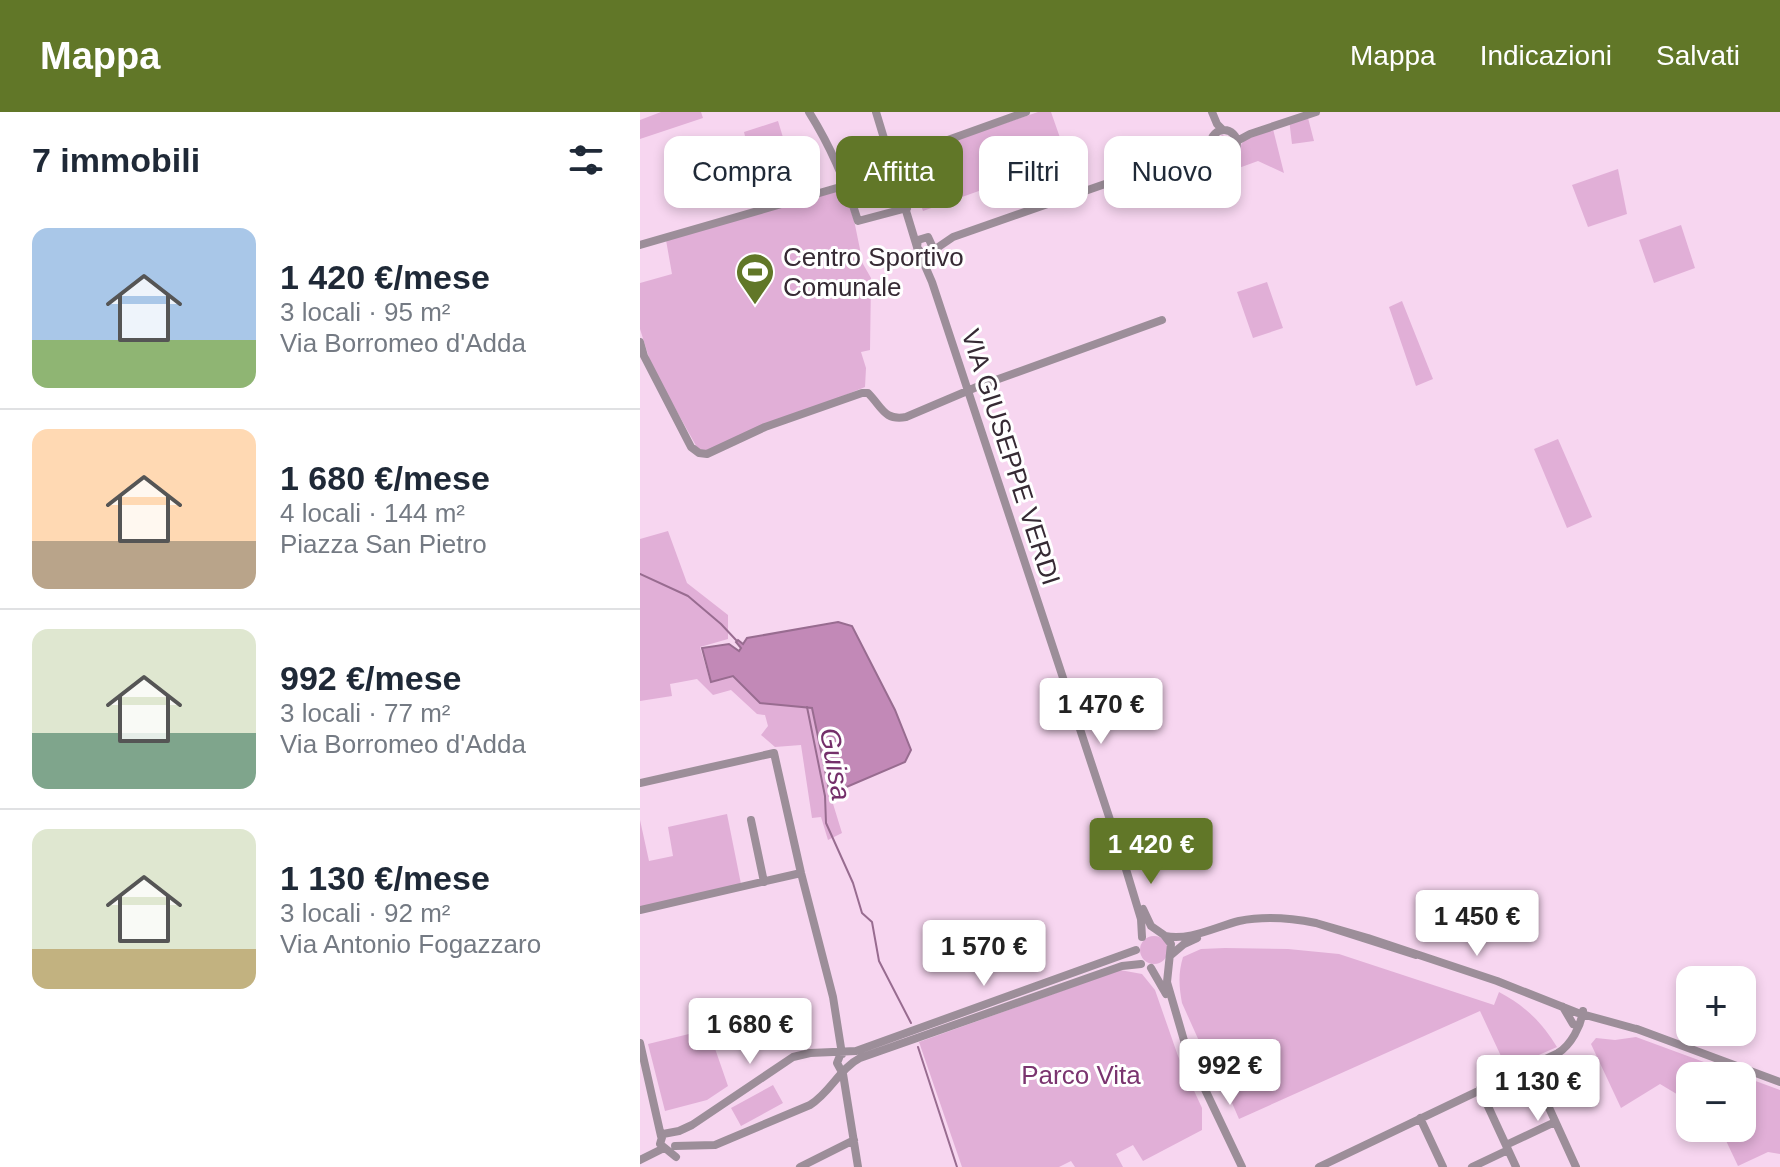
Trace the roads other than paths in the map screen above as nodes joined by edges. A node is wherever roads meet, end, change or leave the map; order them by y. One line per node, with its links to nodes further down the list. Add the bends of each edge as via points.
1 (809, 112): 12 (street)
2 (876, 112): 7 (street, VIA GIUSEPPE VERDI)
3 (1026, 112): 8 (street)
4 (1212, 112): 6 (street)
5 (1316, 112): 11 (street)
6 (1218, 129): 9 (street); 10 (street)
7 (884, 136)
8 (959, 136)
9 (1215, 136)
10 (1231, 136)
11 (1241, 136)
12 (836, 162)
13 (1104, 184): 19 (street)
14 (836, 188): 20 (street)
15 (854, 208): 17 (street, via 858,221)
16 (907, 208): 17 (street, VIA GIUSEPPE VERDI)
17 (908, 211): 18 (street, VIA GIUSEPPE VERDI); 21 (street, VIA GIUSEPPE VERDI)
18 (928, 237): 19 (street); 21 (street, via 918,240); 22 (street, VIA GIUSEPPE VERDI)
19 (948, 239): 22 (street)
20 (640, 245)
21 (918, 250): 22 (street, via 923,256); 23 (street, VIA GIUSEPPE VERDI)
22 (934, 251): 23 (street, VIA GIUSEPPE VERDI)
23 (932, 282): 26 (street, VIA GIUSEPPE VERDI)
24 (1162, 320): 26 (street)
25 (640, 342): 26 (street, via 659,387 699,453 862,393 896,419)
26 (969, 391): 29 (street, VIA GIUSEPPE VERDI)
27 (640, 783): 30 (street, via 774,753)
28 (751, 820): 31 (street)
29 (1122, 856): 34 (street, via 1147,920); 35 (street)
30 (801, 873): 31 (street); 44 (street)
31 (764, 882): 32 (street)
32 (640, 910)
33 (1263, 919): 34 (street, via 1186,937); 37 (street, via 1190,941); 40 (street, via 1316,923)
34 (1160, 934): 35 (street); 37 (street, via 1171,944)
35 (1142, 937): 36 (street)
36 (1136, 950): 38 (street); 44 (street)
37 (1169, 958): 39 (street); 45 (street, via 1167,982)
38 (1141, 964): 39 (street); 47 (street, via 1122,966)
39 (1151, 968): 45 (street, via 1165,991)
40 (1526, 992): 41 (street); 41 (street)
41 (1580, 1016): 42 (street); 42 (street); 46 (street, via 1563,1050)
42 (1640, 1030): 48 (street)
43 (640, 1043): 52 (street)
44 (841, 1053): 47 (street, via 837,1063); 52 (street, via 788,1059 692,1125)
45 (1190, 1061): 61 (street)
46 (1530, 1066): 49 (street); 51 (street)
47 (847, 1069): 53 (street); 55 (street, via 816,1101 709,1146)
48 (1780, 1082)
49 (1480, 1089): 50 (street); 54 (street)
50 (1420, 1118): 57 (street); 62 (street)
51 (1555, 1122): 54 (street); 65 (street)
52 (665, 1135): 55 (street); 55 (street, via 676,1140); 56 (street)
53 (854, 1140): 59 (street); 60 (street)
54 (1507, 1147): 63 (street); 64 (street)
55 (671, 1149): 56 (street); 58 (street)
56 (643, 1158)
57 (1322, 1166)
58 (681, 1167)
59 (800, 1167)
60 (858, 1167)
61 (1242, 1167)
62 (1443, 1167)
63 (1472, 1167)
64 (1516, 1167)
65 (1576, 1167)

